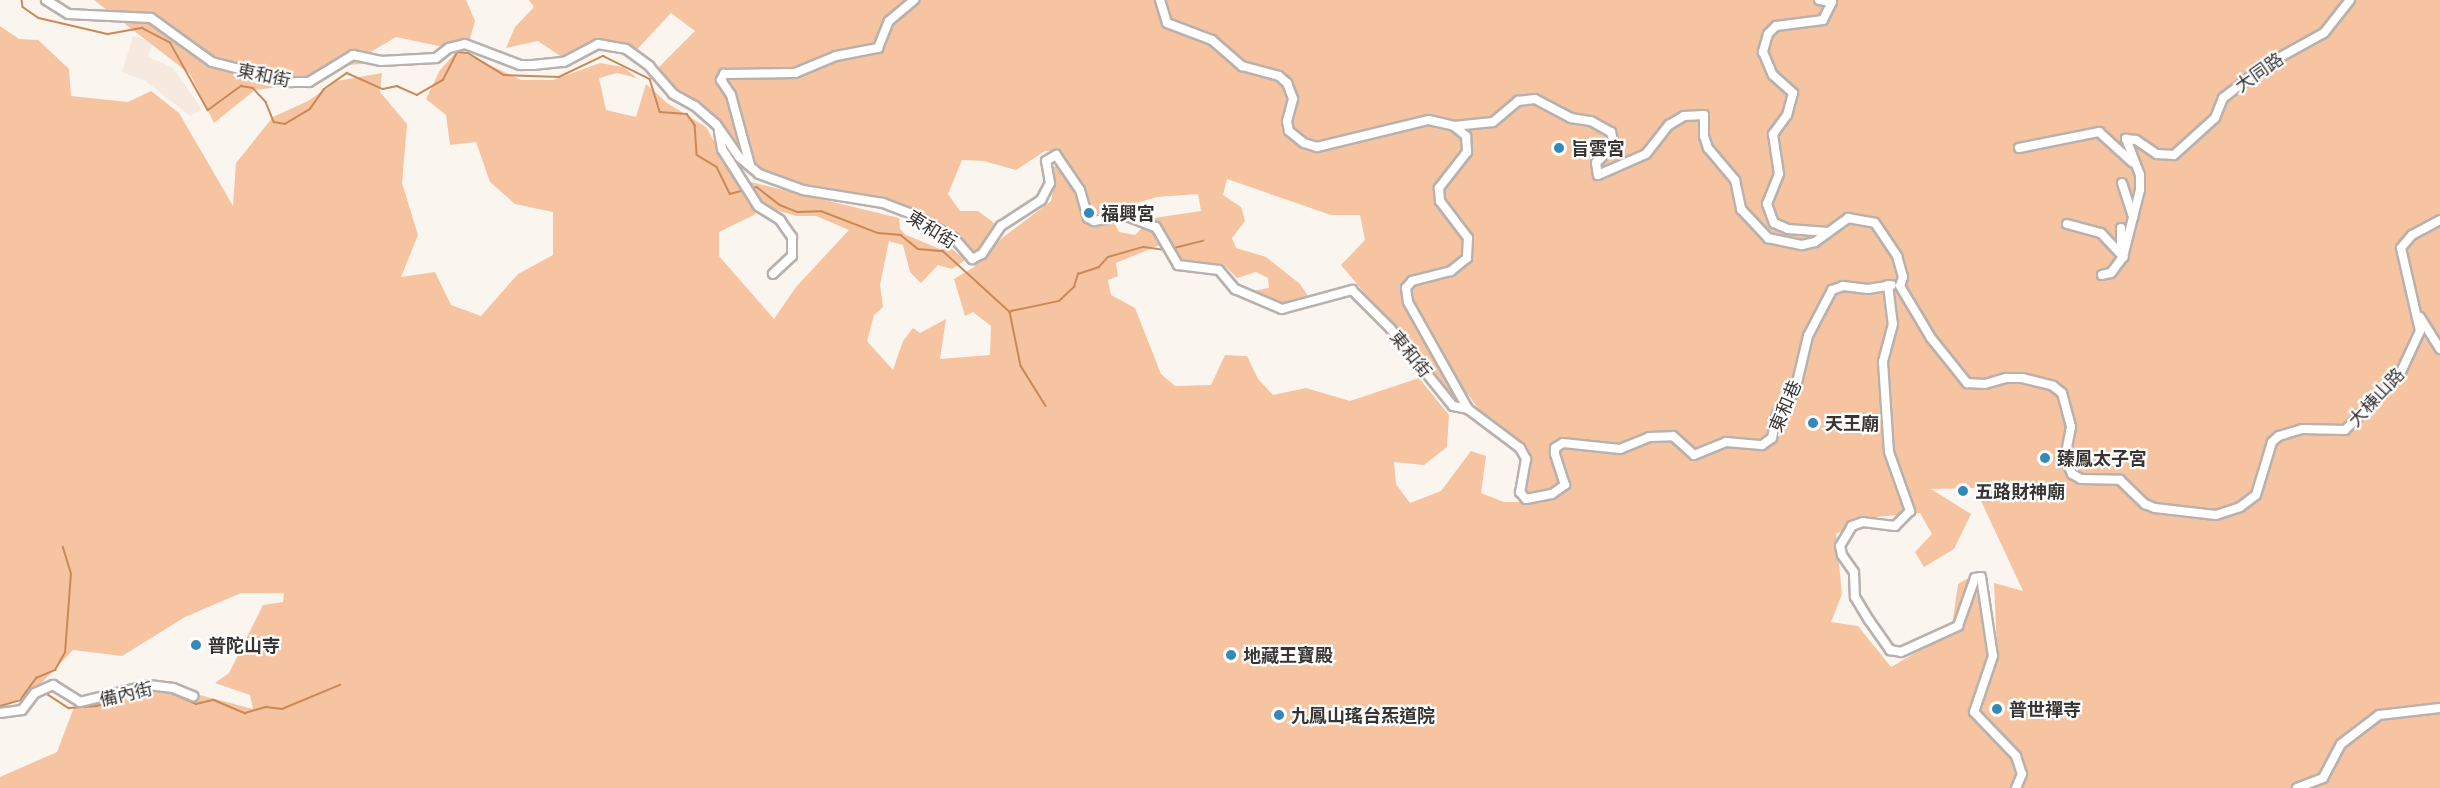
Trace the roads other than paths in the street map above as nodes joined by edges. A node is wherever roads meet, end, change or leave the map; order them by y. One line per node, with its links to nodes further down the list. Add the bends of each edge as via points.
1 (46, 0): 7 (street, 東和街, via 69,14 151,18 212,62 290,82 309,82 353,55 381,61 436,58 449,48 465,44 520,65 533,65 564,62 598,44 610,45 637,54 672,94 695,106)
2 (914, 0): 10 (street, via 889,21 878,48 836,56 795,73 724,75 721,80 731,95)
3 (1161, 0): 6 (street, via 1167,23 1212,40 1242,66 1279,75 1293,99 1287,121 1289,131 1305,142 1317,147 1430,120)
4 (1819, 0): 16 (street, via 1832,2 1823,20 1776,26 1768,34 1763,52 1773,75 1793,93 1787,115 1773,134 1779,174 1767,204 1774,223 1788,229)
5 (2350, 0): 9 (street, 大同路, via 2325,33 2266,65 2223,98 2215,118 2174,155 2157,154 2132,137 2126,138)
6 (1454, 126): 16 (street, via 1493,122 1518,101 1535,99 1571,118 1591,121 1611,132 1614,145 1596,163 1598,175 1646,153 1669,125 1696,113 1707,120 1704,136 1708,148 1735,180 1737,202 1768,238 1802,245); 24 (street, 東和街, via 1466,136 1467,152 1443,180 1440,201 1468,238 1470,248 1467,258 1451,271 1408,284 1406,297)
7 (718, 128): 10 (street, 東和街); 18 (street, via 722,148 758,206 780,220 792,237 792,256)
8 (2019, 148): 9 (street, via 2099,132)
9 (2137, 168): 12 (street, 大同路, via 2140,190)
10 (752, 169): 24 (street, 東和街, via 803,190 883,203 909,213 954,238 972,259 982,254 1001,226 1041,200 1050,183 1046,161 1056,155 1080,190 1088,218 1094,221 1124,215 1156,227 1178,265 1220,270 1242,293 1282,309 1352,290 1390,328 1453,406)
11 (2122, 183): 12 (street)
12 (2133, 217): 17 (street, 大同路)
13 (2440, 220): 22 (street, 大棟山路, via 2412,235 2401,248 2400,257)
14 (2067, 224): 17 (street, via 2101,233)
15 (2121, 228): 17 (street)
16 (1828, 232): 21 (street, via 1848,219 1875,223 1897,256 1903,277)
17 (2123, 257): 19 (street, via 2111,273)
18 (773, 274)
19 (2102, 275)
20 (1888, 285): 21 (street); 24 (street, 東和巷, via 1843,286 1832,290 1808,336 1795,391 1778,415 1772,438 1762,445 1726,442 1694,455 1673,436 1649,437 1620,449 1563,444 1555,454 1565,485 1552,494 1526,499 1520,492 1526,459 1520,448); 28 (street, via 1893,324 1883,362 1889,452 1910,511 1895,526 1863,522 1852,526 1840,546 1842,555 1854,572 1855,597 1890,650 1901,652 1958,626 1975,578 1981,577 1993,656 1974,712 2016,756 2022,774)
21 (1900, 286): 22 (street, 大棟山路, via 1931,338 1967,383 2022,378 2053,386 2062,393 2071,427 2065,458 2072,474 2081,479 2120,480 2145,504 2155,508 2216,516 2240,507 2256,495 2272,442 2279,436 2302,429 2345,430 2390,387 2410,359 2418,338)
22 (2418, 312): 23 (street)
23 (2440, 349)
24 (1468, 409)
25 (193, 696): 27 (street, 備內街, via 149,685 90,702 71,698 53,685 35,693 22,710)
26 (2440, 708): 29 (street, via 2379,715 2341,744 2323,778)
27 (0, 712)
28 (2016, 788)
29 (2297, 788)

